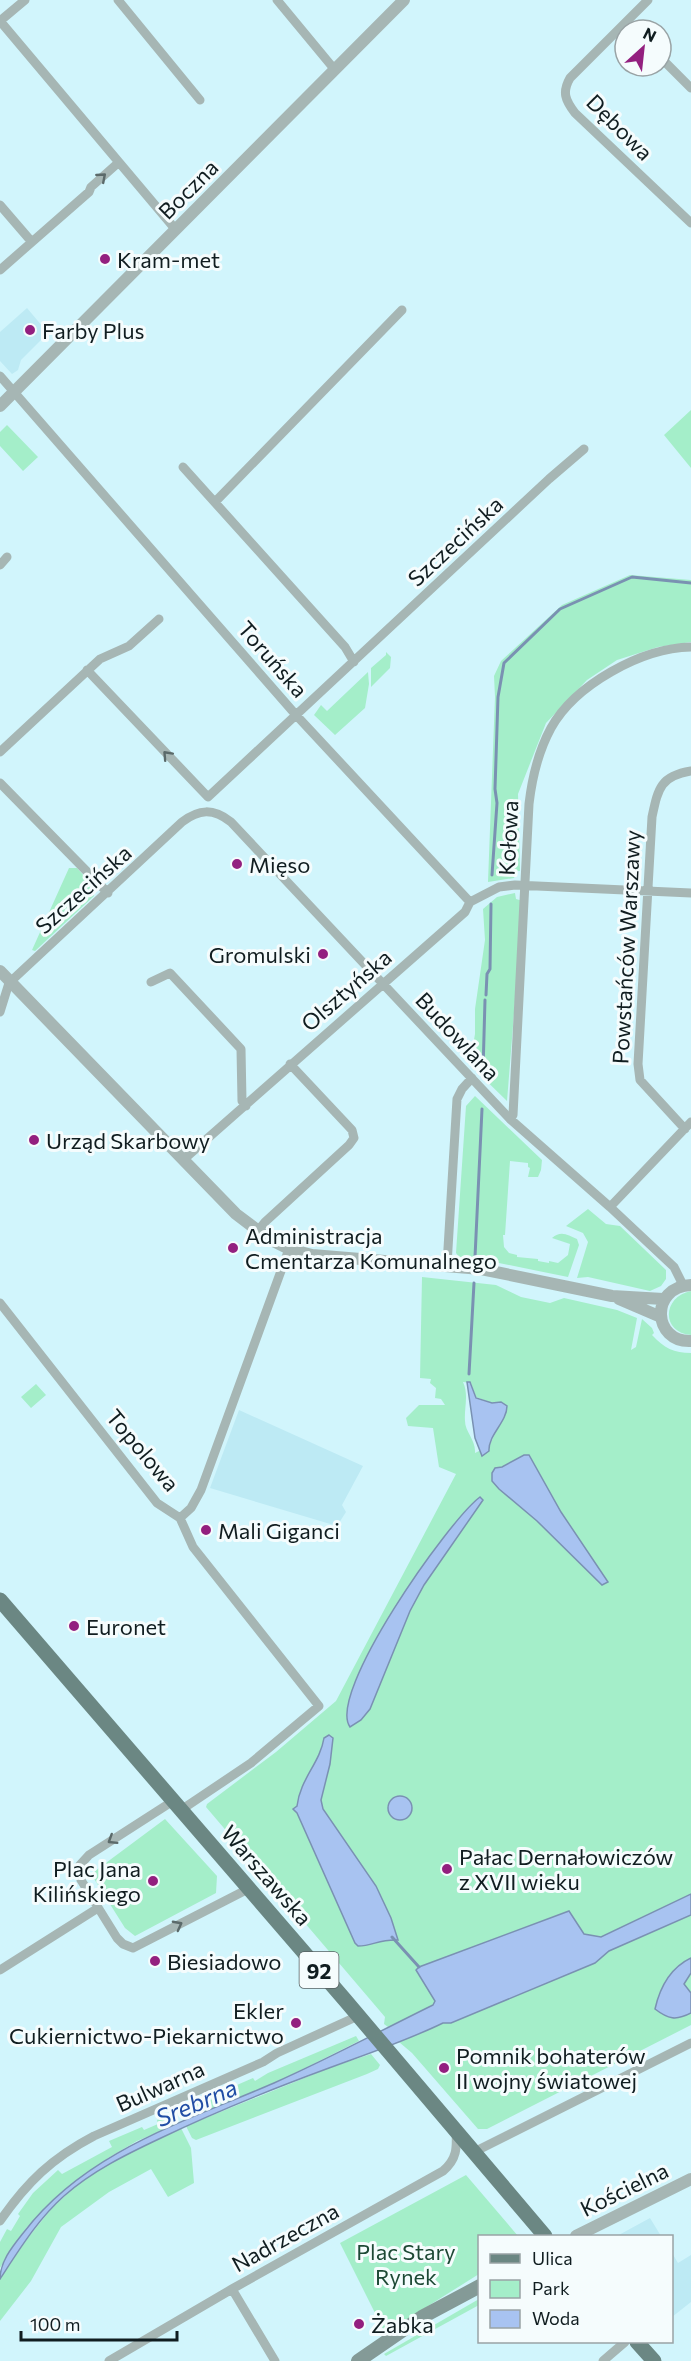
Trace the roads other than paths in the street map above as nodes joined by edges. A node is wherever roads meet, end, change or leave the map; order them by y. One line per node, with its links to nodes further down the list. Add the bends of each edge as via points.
1 (25, 0): 7 (street)
2 (118, 0): 12 (street)
3 (277, 0): 9 (street)
4 (404, 0): 9 (street, Boczna)
5 (648, 0): 6 (street, Dębowa)
6 (630, 18)
7 (0, 21): 13 (street)
8 (613, 35): 15 (street, Dębowa, via 570,78 566,99)
9 (335, 70): 16 (street, Boczna)
10 (673, 70): 11 (street)
11 (691, 88)
12 (200, 100)
13 (118, 163): 16 (street); 17 (street, one-way to 13)
14 (0, 205): 17 (street)
15 (691, 223)
16 (176, 230): 21 (street, Boczna)
17 (32, 242): 18 (street)
18 (0, 270)
19 (402, 309): 25 (street)
20 (0, 376): 21 (street, Toruńska)
21 (14, 392): 22 (street, Boczna); 32 (street, Toruńska)
22 (0, 406)
23 (584, 449): 30 (street, Szczecińska)
24 (183, 467): 25 (street)
25 (215, 502): 30 (street, via 345,647)
26 (7, 557): 27 (street)
27 (0, 565)
28 (159, 619): 31 (street, via 129,646 100,659)
29 (691, 647): 38 (street, Kołowa, via 661,652 616,669 594,682 557,720 531,783)
30 (354, 662): 32 (street, Szczecińska)
31 (87, 670): 33 (street); 36 (street, one-way to 31)
32 (296, 715): 36 (street, Szczecińska); 42 (street, Toruńska)
33 (0, 752)
34 (691, 771): 39 (street, Powstańców Warszawy, via 665,781 658,792 652,817)
35 (0, 783): 40 (street)
36 (208, 797): 37 (street)
37 (208, 811): 40 (street, Szczecińska, via 182,822); 46 (street, Budowlana, via 231,822)
38 (525, 885): 39 (street); 42 (street, via 499,887); 51 (street, Kołowa)
39 (648, 891): 41 (street); 52 (street, Powstańców Warszawy, via 640,1080)
40 (108, 893): 45 (street, Szczecińska)
41 (691, 893)
42 (471, 902): 46 (street, Olsztyńska, via 465,912)
43 (0, 971): 45 (street)
44 (151, 982): 50 (street, via 170,973 241,1049 242,1101)
45 (9, 983): 47 (street, Szczecińska); 53 (street)
46 (382, 984): 48 (street, Olsztyńska); 49 (street, Budowlana)
47 (0, 1011)
48 (290, 1064): 50 (street, Olsztyńska); 55 (street, via 352,1130 354,1138)
49 (472, 1078): 51 (street, Budowlana); 57 (street, via 457,1099)
50 (246, 1106): 53 (street, Olsztyńska)
51 (510, 1119): 54 (street, Budowlana)
52 (688, 1126): 54 (street)
53 (183, 1160): 55 (street)
54 (610, 1207): 58 (street, Budowlana, via 674,1267)
55 (257, 1232): 56 (street)
56 (289, 1249): 57 (street, via 329,1258); 64 (street, via 201,1490)
57 (447, 1265): 59 (street)
58 (687, 1285): 60 (street, via 675,1288)
59 (612, 1296): 60 (street); 62 (street)
60 (663, 1299): 62 (street)
61 (0, 1303): 64 (street, Topolowa, via 157,1503)
62 (661, 1317): 63 (street, via 670,1334)
63 (691, 1341)
64 (180, 1518): 66 (street, Topolowa, via 193,1547 319,1706 251,1764)
65 (0, 1600): 66 (main road, Warszawska / 92)
66 (177, 1806): 67 (main road, Warszawska / 92); 68 (street, one-way to 68, via 83,1860 78,1869 80,1876)
67 (248, 1889): 68 (street, one-way to 67, via 119,1942 133,1947); 70 (main road, Warszawska / 92)
68 (98, 1908): 69 (street)
69 (0, 1970)
70 (364, 2022): 72 (main road, Warszawska / 92); 75 (street, Bulwarna, via 277,2053 68,2150 32,2180)
71 (691, 2043): 73 (street)
72 (456, 2132): 73 (main road, Warszawska / 92); 79 (street, Nadrzeczna, via 456,2152 443,2171)
73 (474, 2152): 76 (main road, Warszawska / 92)
74 (691, 2179): 77 (street, Kościelna)
75 (0, 2221)
76 (544, 2235)
77 (578, 2235)
78 (478, 2287): 84 (main road, via 422,2317)
79 (232, 2289): 82 (street, Nadrzeczna); 83 (street)
80 (624, 2343): 85 (street)
81 (638, 2343): 86 (main road)
82 (108, 2361)
83 (275, 2361)
84 (358, 2361)
85 (603, 2361)
86 (654, 2361)

